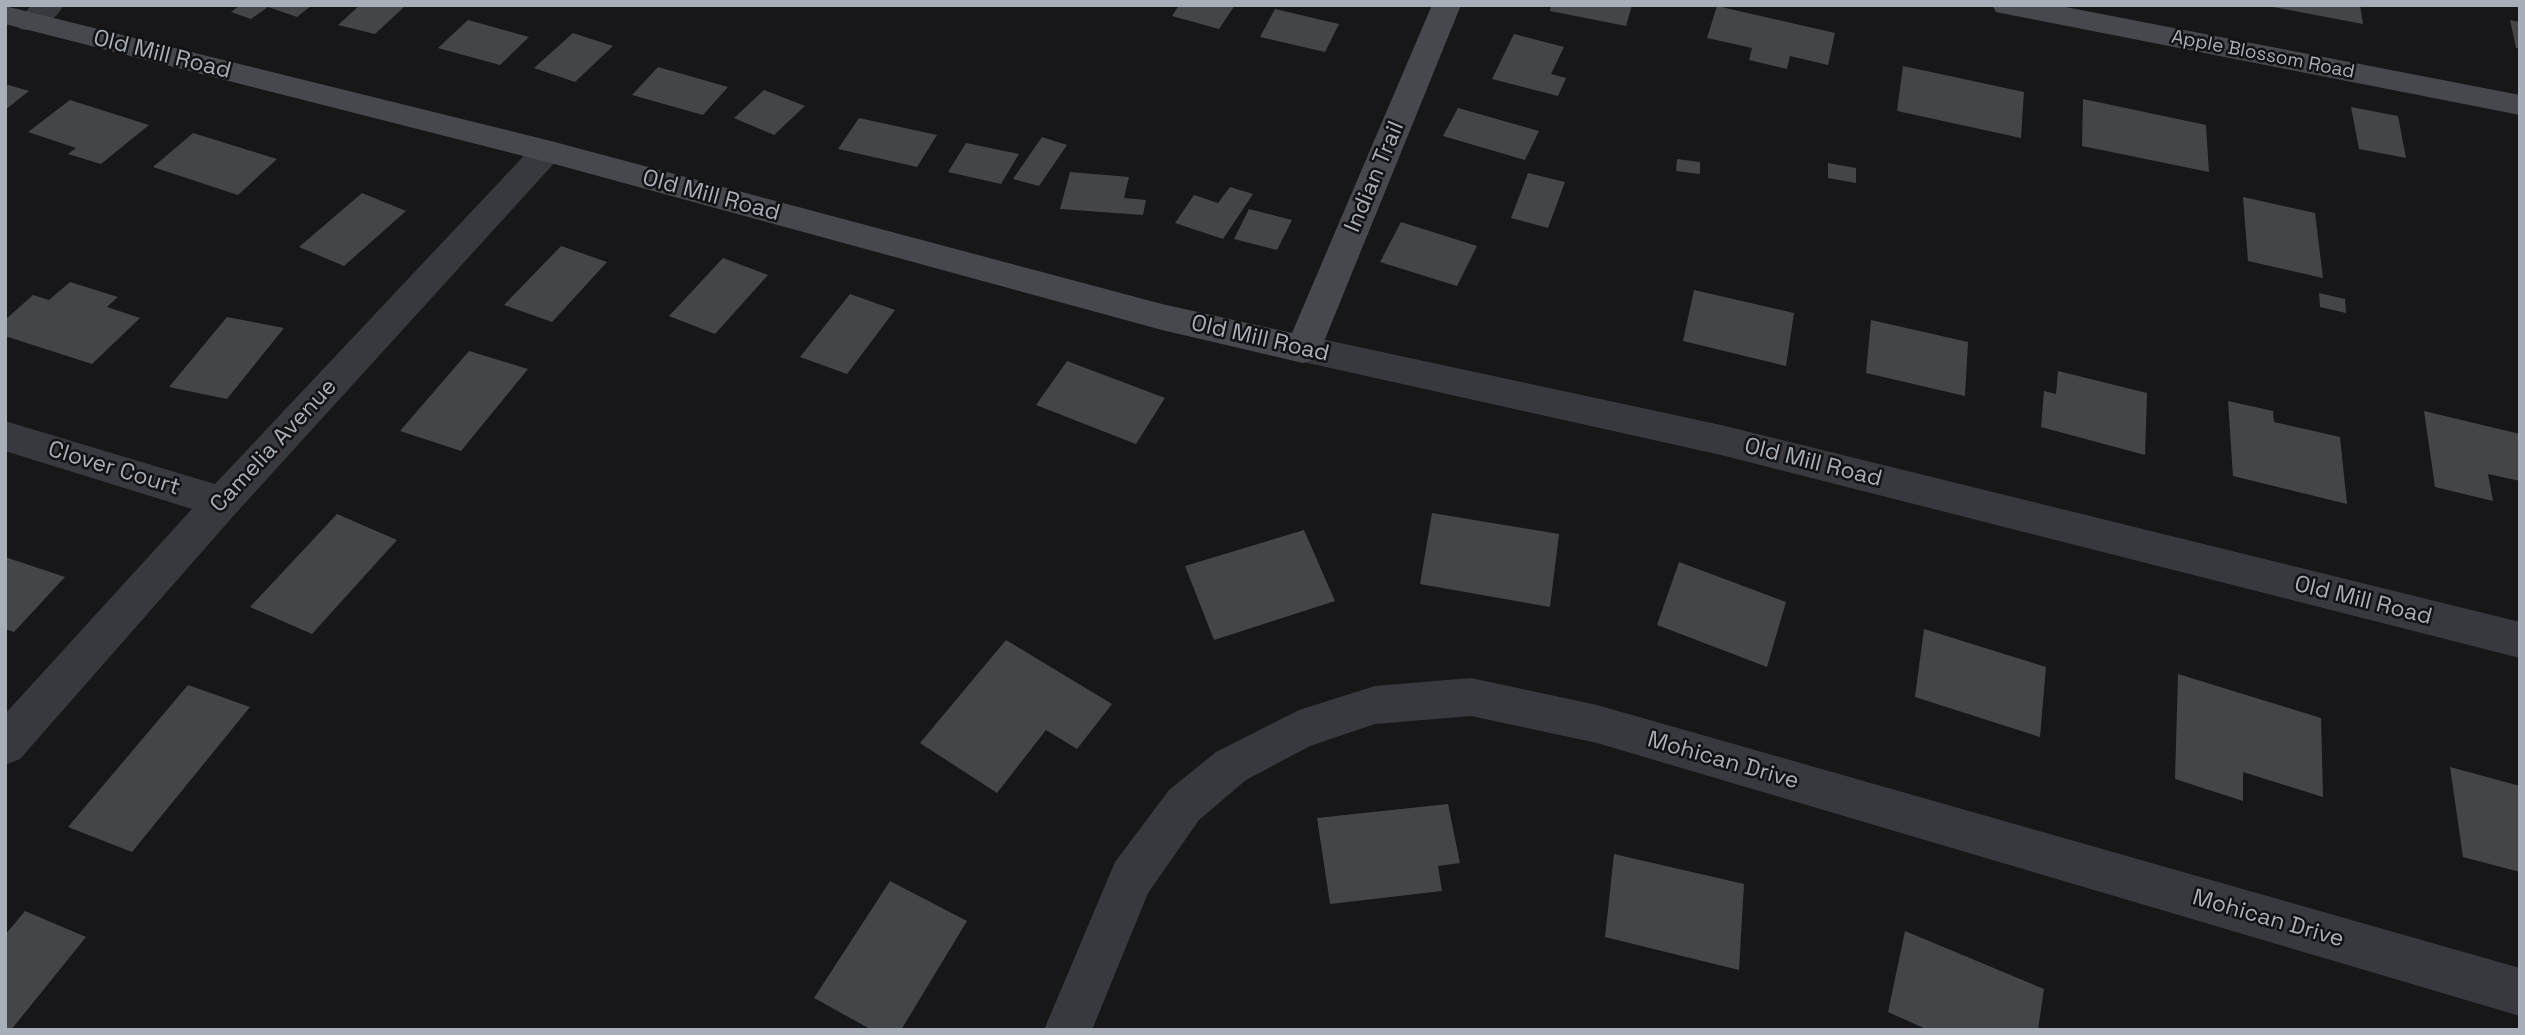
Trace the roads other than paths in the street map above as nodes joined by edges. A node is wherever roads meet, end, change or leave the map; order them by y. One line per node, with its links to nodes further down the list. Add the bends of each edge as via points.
1 (1447, 5): 6 (street, Indian Trail)
2 (2006, 5): 4 (street, Apple Blossom Road)
3 (29, 14): 5 (street, Old Mill Road)
4 (2520, 105)
5 (547, 152): 6 (street, Old Mill Road, via 1148,313); 8 (street, Camelia Avenue)
6 (1303, 349): 9 (street, Old Mill Road, via 1721,440)
7 (5, 436): 8 (street, Clover Court)
8 (222, 502): 10 (street, Camelia Avenue)
9 (2520, 640)
10 (5, 745)
11 (2520, 992): 12 (street, Mohican Drive, via 1597,724 1471,697 1375,705 1299,730 1231,766 1184,806 1131,878)
12 (1068, 1030)

